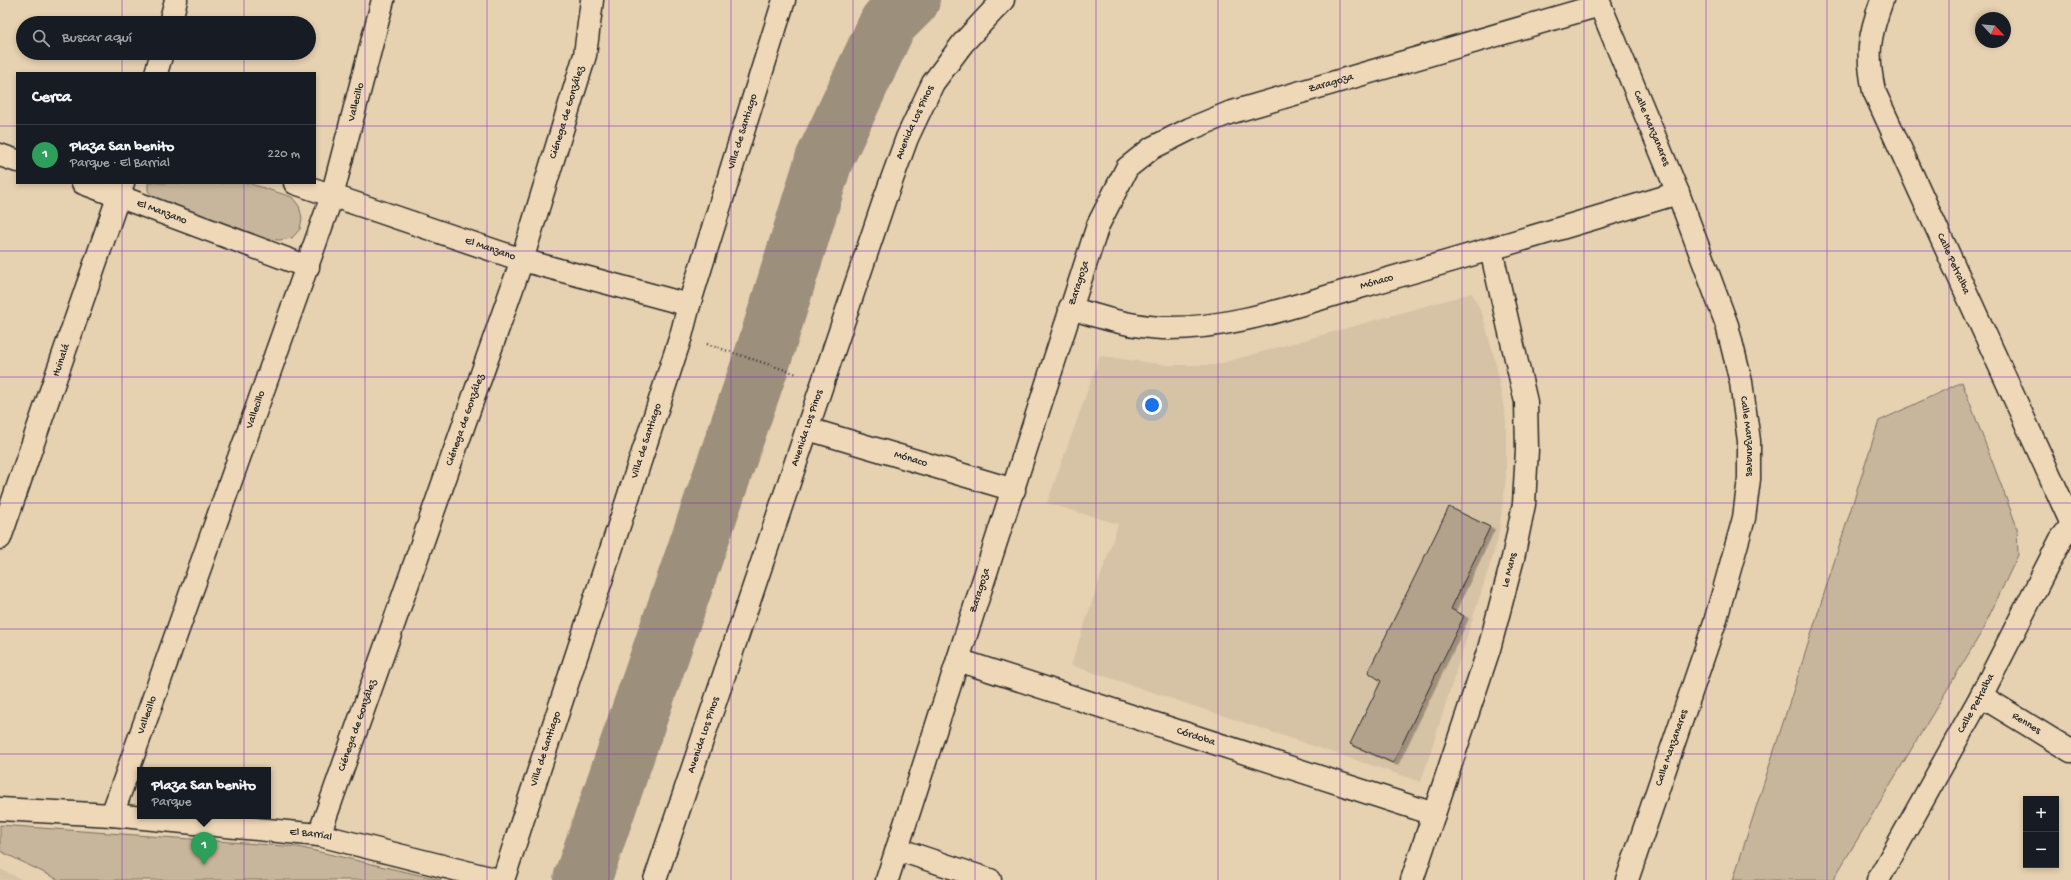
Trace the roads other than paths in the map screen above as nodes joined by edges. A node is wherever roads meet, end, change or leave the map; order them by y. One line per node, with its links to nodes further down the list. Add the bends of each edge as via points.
1 (176, 0): 8 (street)
2 (383, 0): 17 (street, Vallecillo)
3 (592, 0): 19 (street, Ciénega de González, via 585,55)
4 (784, 0): 21 (street, Villa de Santiago)
5 (1003, 0): 23 (street, Avenida Los Pinos, via 963,43 933,83 907,138)
6 (1882, 0): 25 (street, Calle Petralba, via 1869,45 1869,66 1874,91)
7 (1599, 2): 16 (street, Calle Manzanares); 22 (street, Zaragoza, via 1229,113 1152,148 1127,168 1113,193 1098,225)
8 (172, 16)
9 (160, 60): 10 (street)
10 (156, 72)
11 (0, 155): 12 (street)
12 (16, 160)
13 (89, 184): 15 (street, El Manzano)
14 (298, 184): 17 (street, El Manzano)
15 (121, 189): 20 (street, El Manzano); 27 (street, Huinalá)
16 (1678, 193): 18 (street, Mónaco); 44 (street, Calle Manzanares, via 1729,332 1741,382 1749,441 1749,479 1744,518 1715,622)
17 (332, 196): 19 (street, El Manzano); 20 (street, Vallecillo)
18 (1491, 250): 22 (street, Mónaco, via 1249,318 1207,326 1137,326); 32 (street, Le Mans, via 1526,402 1524,504 1489,649)
19 (522, 260): 21 (street, El Manzano); 36 (street, Ciénega de González)
20 (308, 267): 33 (street, Vallecillo)
21 (688, 304): 39 (street, Villa de Santiago, via 682,336)
22 (1070, 308): 24 (street, Zaragoza)
23 (808, 429): 24 (street, Mónaco); 40 (street, Avenida Los Pinos)
24 (1014, 490): 28 (street, Zaragoza)
25 (2071, 522)
26 (2071, 526): 29 (street, Calle Petralba, via 2061,539)
27 (0, 538)
28 (958, 660): 32 (street, Córdoba); 37 (street, Zaragoza)
29 (1981, 696): 30 (street, Rennes); 45 (street, Calle Petralba)
30 (2071, 751)
31 (0, 810): 33 (street, El Barrial)
32 (1434, 814): 43 (street, Le Mans)
33 (112, 815): 34 (street, El Barrial)
34 (137, 817)
35 (153, 819): 36 (street, El Barrial)
36 (319, 835): 38 (street, El Barrial)
37 (897, 849): 41 (street, Zaragoza); 42 (street)
38 (498, 880)
39 (503, 880)
40 (655, 880)
41 (887, 880)
42 (990, 880)
43 (1412, 880)
44 (1627, 880)
45 (1878, 880)

